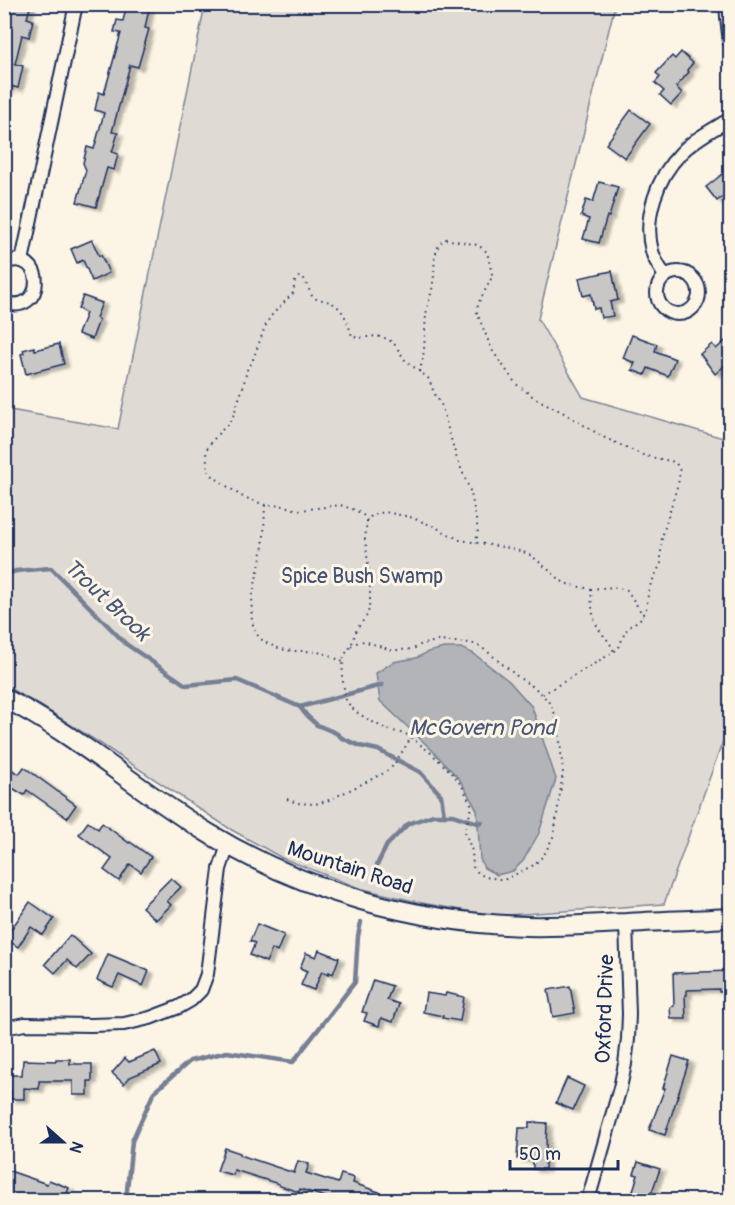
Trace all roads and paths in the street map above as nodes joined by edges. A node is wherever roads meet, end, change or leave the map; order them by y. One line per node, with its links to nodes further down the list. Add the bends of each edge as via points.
1 (76, 4): 5 (street)
2 (726, 4): 3 (street)
3 (730, 43)
4 (730, 119): 7 (street, via 687,147 663,177 653,206 650,238 652,254)
5 (22, 261): 6 (street); 8 (street, via 33,268 35,291 22,304)
6 (4, 263)
7 (665, 276)
8 (4, 302)
9 (419, 372): 10 (path, via 388,339 352,336 348,320 338,308 314,298 304,279 296,278 293,293 270,317 247,370 234,414 206,452 210,474 241,496); 12 (path, via 429,379 441,404 471,494 478,530); 14 (path, via 439,246 445,240 478,245 488,255 492,274 478,304 477,316 492,350 516,384 603,437 679,466 680,480)
10 (265, 505): 11 (path, via 301,510 340,505 356,510); 17 (path, via 261,564 254,591 254,631 270,645 318,652)
11 (367, 520): 12 (path, via 377,513 391,513); 15 (path, via 364,538 370,599 368,614)
12 (476, 543): 13 (path, via 526,553 563,582)
13 (591, 589): 14 (path, via 627,590); 16 (path, via 592,616)
14 (643, 615): 16 (path, via 625,632)
15 (351, 646): 17 (path); 18 (path, via 364,641 399,650 438,641 471,643)
16 (614, 652): 18 (path)
17 (343, 662): 20 (path, via 346,701 367,719)
18 (543, 694): 20 (path, via 554,711 559,730 563,773 554,835 544,855 515,875 499,879 476,871 465,832 471,804 454,775)
19 (4, 698): 22 (main road, Mountain Road, via 38,716)
20 (411, 738): 21 (path, via 384,773 327,801 306,804)
21 (287, 799)
22 (228, 845): 24 (main road, Mountain Road, via 312,884 441,918 528,926); 25 (street, via 220,869 207,974 201,990 191,1000 150,1018 124,1024 25,1024)
23 (730, 918): 24 (main road, Mountain Road)
24 (626, 922): 26 (street, Oxford Drive, via 629,1014 625,1064)
25 (4, 1028)
26 (588, 1200)

